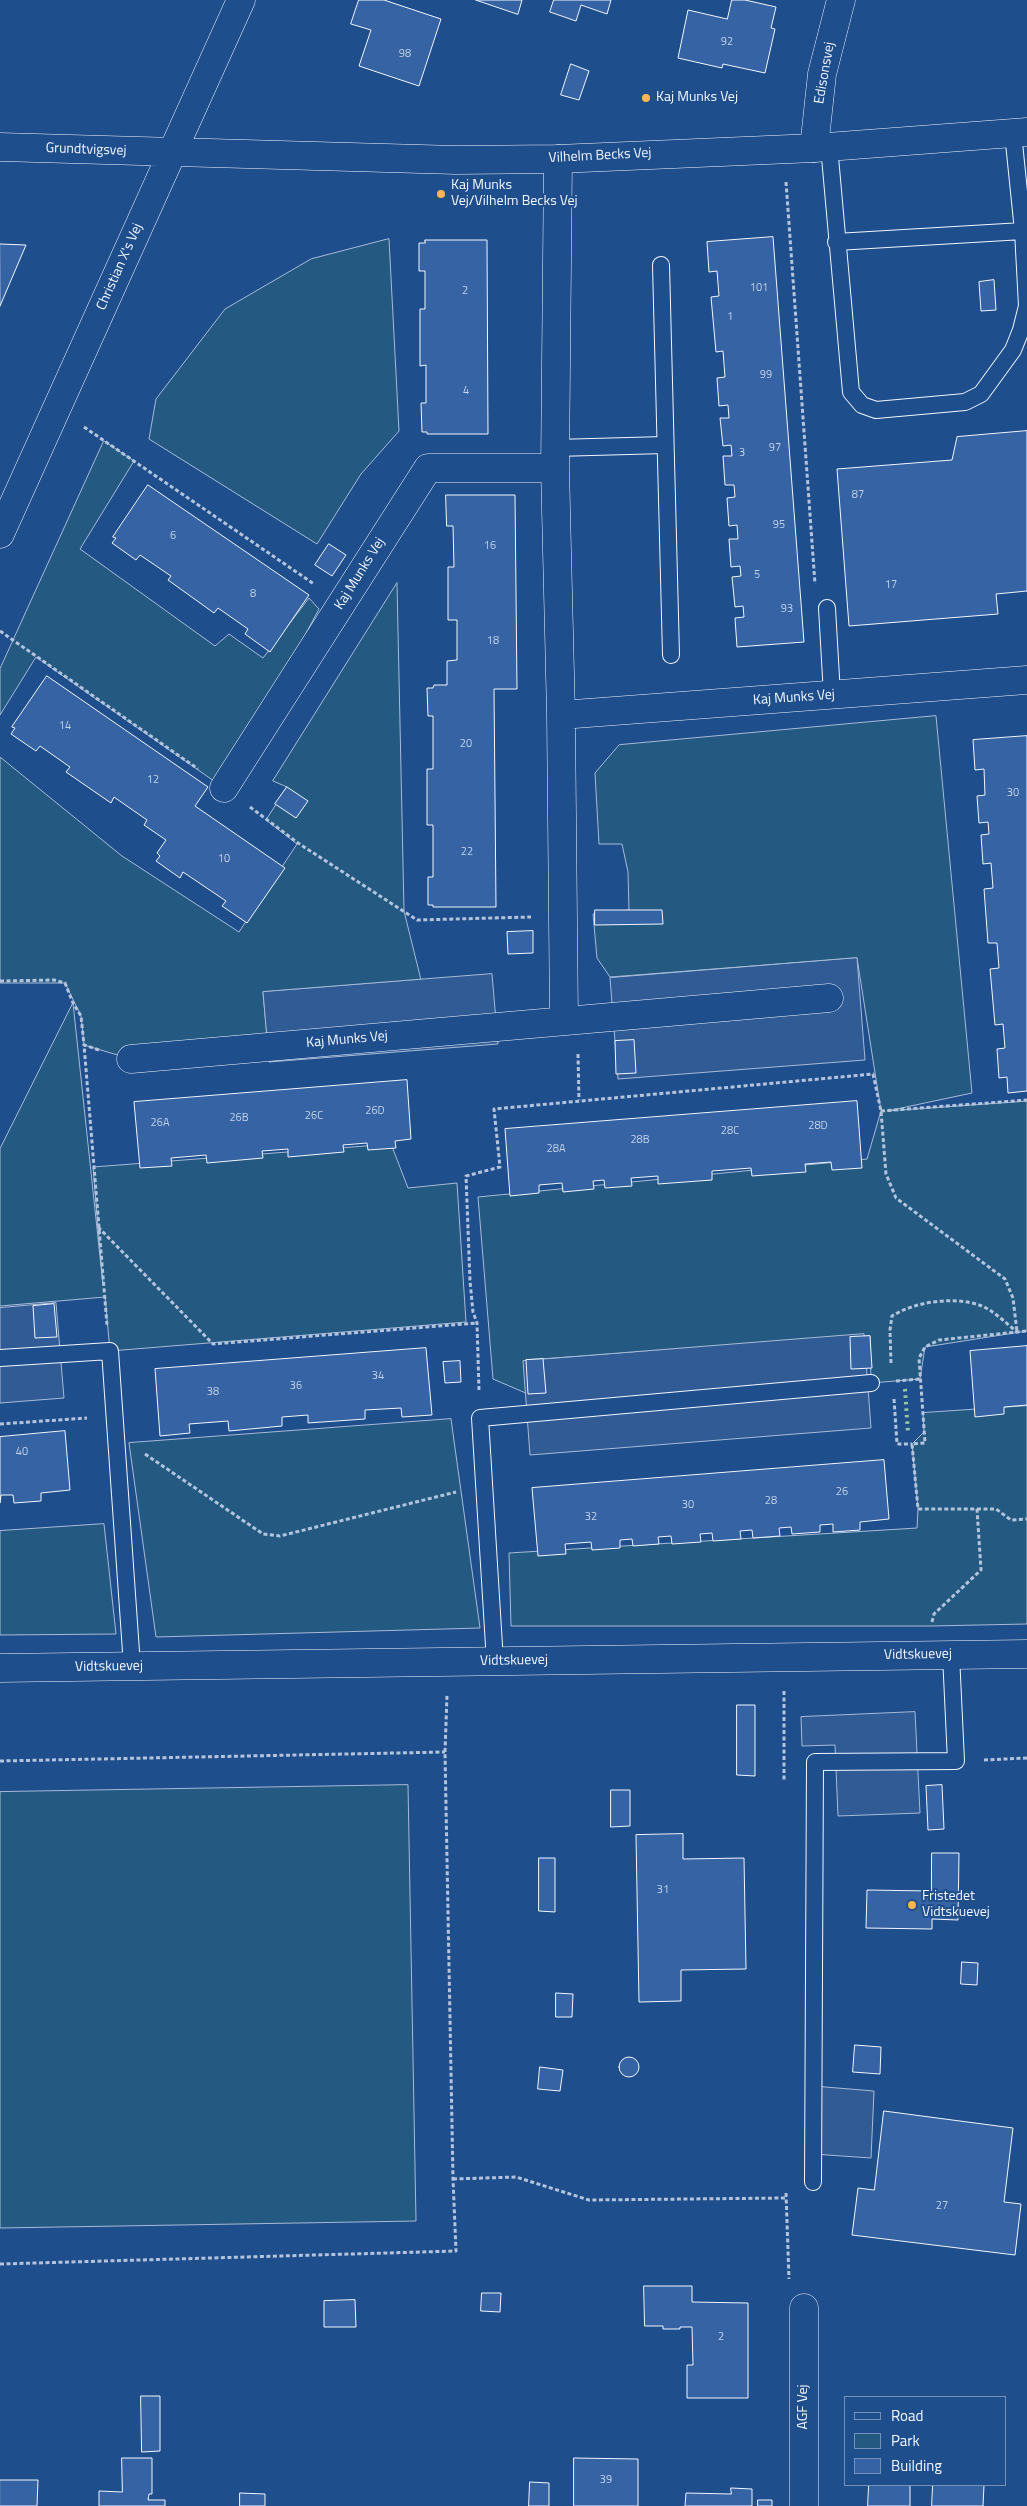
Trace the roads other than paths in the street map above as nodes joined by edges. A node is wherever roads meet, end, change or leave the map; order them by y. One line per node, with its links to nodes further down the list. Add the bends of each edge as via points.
1 (241, 0): 6 (street, Christian X's Vej)
2 (841, 0): 5 (street, Edisonsvej, via 822,74)
3 (1020, 133): 5 (street, Vilhelm Becks Vej); 8 (lane)
4 (0, 147): 6 (street, Grundtvigsvej)
5 (821, 147): 7 (street, Vilhelm Becks Vej); 9 (lane)
6 (172, 152): 7 (street, Vilhelm Becks Vej, via 431,160); 13 (street, Christian X's Vej)
7 (558, 159): 12 (street)
8 (1024, 231): 9 (lane); 9 (lane, via 1027,306 1022,330 1013,350 981,394 965,402 876,410 862,405 851,392)
9 (836, 242)
10 (661, 265): 11 (lane)
11 (666, 445): 12 (lane); 15 (lane)
12 (555, 458): 18 (street); 19 (street, Kaj Munks Vej, via 428,468)
13 (0, 534)
14 (827, 608): 17 (lane)
15 (671, 655)
16 (1027, 680): 17 (street, Kaj Munks Vej)
17 (832, 695): 18 (street, Kaj Munks Vej)
18 (561, 715): 21 (street, via 562,916)
19 (224, 788)
20 (828, 998): 21 (street, Kaj Munks Vej)
21 (570, 1020): 22 (street, Kaj Munks Vej)
22 (131, 1059)
23 (0, 1358): 28 (lane, via 110,1351)
24 (871, 1383): 27 (lane, via 480,1418)
25 (1027, 1654): 26 (street, Vidtskuevej)
26 (951, 1655): 27 (street, Vidtskuevej); 30 (lane, via 956,1761 815,1762)
27 (495, 1662): 28 (street, Vidtskuevej)
28 (132, 1666): 29 (street, Vidtskuevej)
29 (0, 1668)
30 (813, 2182)
31 (804, 2308): 32 (street, AGF Vej)
32 (804, 2506)

